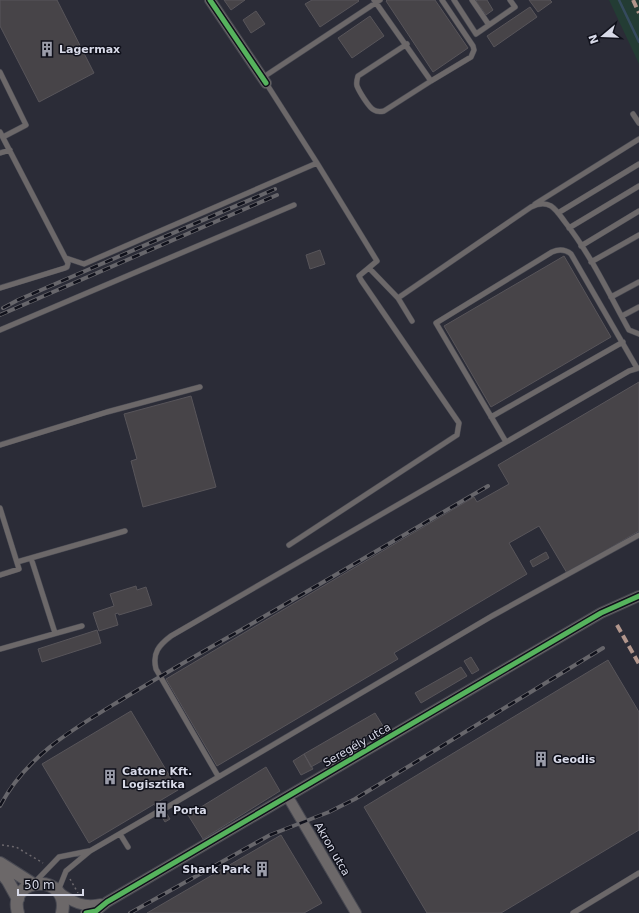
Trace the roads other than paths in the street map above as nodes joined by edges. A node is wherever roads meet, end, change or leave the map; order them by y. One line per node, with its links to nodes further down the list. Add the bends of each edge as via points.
1 (210, 0): 10 (street)
2 (442, 0): 11 (lane, via 474,50 471,57)
3 (454, 0): 7 (lane, via 476,34)
4 (472, 0): 7 (lane)
5 (510, 0): 7 (lane, via 515,7)
6 (377, 1): 8 (lane); 10 (lane)
7 (489, 25)
8 (407, 44): 11 (lane); 11 (lane, via 358,76 358,87 370,106 376,111 384,112)
9 (0, 72): 15 (lane, via 26,125)
10 (264, 81): 19 (lane)
11 (431, 81)
12 (633, 114): 13 (lane)
13 (639, 123)
14 (0, 132): 15 (lane)
15 (3, 137): 17 (lane)
16 (639, 138): 23 (lane)
17 (10, 150): 18 (lane); 29 (lane)
18 (0, 153)
19 (317, 163): 29 (lane, via 84,264); 31 (lane, via 377,261)
20 (639, 164): 25 (lane)
21 (639, 186): 26 (lane)
22 (294, 205): 39 (lane)
23 (530, 207): 25 (lane, via 545,204); 35 (lane)
24 (639, 211): 28 (lane)
25 (558, 213): 26 (lane)
26 (569, 228): 28 (lane)
27 (639, 235): 30 (lane)
28 (581, 246): 30 (lane)
29 (66, 258): 33 (lane, via 68,265 65,268)
30 (591, 262): 34 (lane)
31 (368, 268): 35 (lane); 50 (lane, via 359,276 361,280 459,423 457,435)
32 (639, 282): 34 (lane)
33 (0, 288)
34 (611, 297): 37 (lane)
35 (398, 298): 38 (lane)
36 (639, 307): 37 (lane)
37 (622, 316): 40 (lane, via 629,330)
38 (412, 321)
39 (0, 330)
40 (639, 334)
41 (623, 342): 42 (lane); 44 (lane); 44 (lane, via 571,254 564,250 552,252 436,323)
42 (638, 368): 45 (lane, via 622,374)
43 (200, 387): 46 (lane)
44 (491, 417): 45 (lane)
45 (506, 442): 58 (lane, via 163,642 155,655 156,669)
46 (0, 445)
47 (0, 508): 52 (lane)
48 (125, 531): 51 (lane)
49 (639, 535): 58 (lane, via 492,616)
50 (289, 545)
51 (31, 558): 52 (lane); 56 (lane)
52 (17, 562): 53 (lane, via 19,568)
53 (0, 574)
54 (639, 596): 59 (street, Seregély utca, via 601,614)
55 (82, 626): 56 (lane)
56 (55, 633): 57 (lane)
57 (0, 650)
58 (218, 776): 60 (lane)
59 (288, 797): 69 (street, Seregély utca); 73 (street, Akron utca)
60 (120, 834): 61 (lane); 62 (lane)
61 (128, 847)
62 (90, 851): 66 (lane, via 59,857); 67 (lane, via 66,871)
63 (0, 863): 66 (street)
64 (0, 871): 68 (street)
65 (639, 873): 74 (lane)
66 (33, 884): 67 (street, via 44,883); 68 (street, via 25,888)
67 (58, 892): 69 (street, Seregély utca, via 78,904 96,905); 71 (street, via 63,902)
68 (18, 899): 70 (street)
69 (107, 902): 72 (street, Seregély utca, via 96,911)
70 (18, 913)
71 (62, 913)
72 (86, 913)
73 (356, 913)
74 (573, 913)

